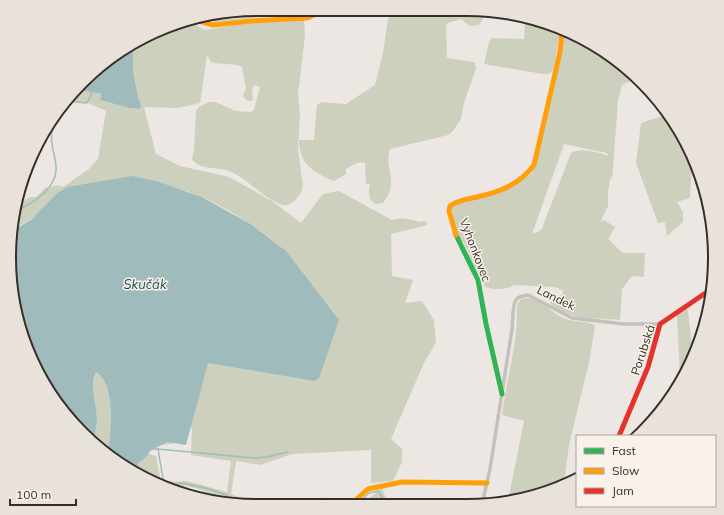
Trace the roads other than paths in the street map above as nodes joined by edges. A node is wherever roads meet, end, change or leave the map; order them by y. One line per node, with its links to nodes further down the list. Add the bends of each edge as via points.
1 (312, 16): 2 (street, via 213,25)
2 (204, 22)
3 (562, 35): 6 (street, Vyhonkovec, via 534,165 516,182 490,195 455,202 449,210 456,234 478,280)
4 (705, 293): 5 (street, Porubská)
5 (660, 324): 6 (street, Landek, via 624,324 572,318 534,297 521,296 514,306); 7 (street, Porubská, via 656,345 641,388)
6 (502, 394): 8 (street, Vyhonkovec)
7 (620, 435)
8 (486, 483): 9 (street, Vyhonkovec); 10 (street, via 395,483 368,489)
9 (483, 498)
10 (357, 499)

